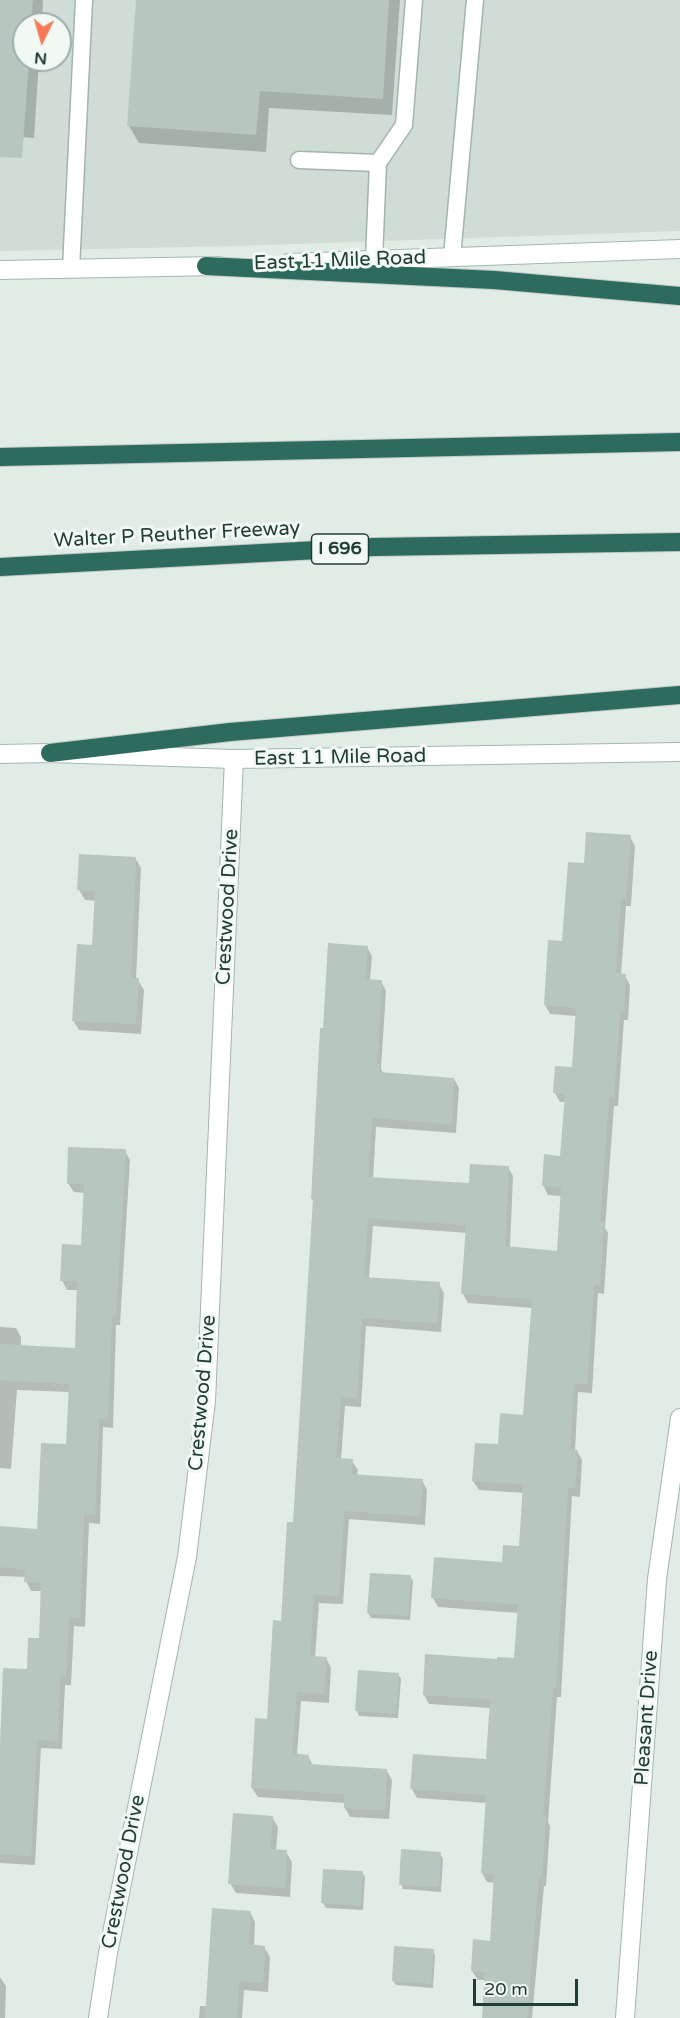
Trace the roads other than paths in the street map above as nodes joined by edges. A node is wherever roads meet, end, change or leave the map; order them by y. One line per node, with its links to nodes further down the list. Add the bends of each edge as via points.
1 (84, 0): 10 (lane)
2 (414, 0): 5 (lane, via 404,125)
3 (476, 0): 7 (lane)
4 (299, 160): 5 (lane)
5 (378, 163): 8 (lane)
6 (680, 249): 7 (street, East 11 Mile Road)
7 (452, 257): 8 (street, East 11 Mile Road)
8 (374, 260): 9 (street, East 11 Mile Road)
9 (206, 266): 10 (street, East 11 Mile Road); 12 (highway, via 494,280)
10 (71, 269): 11 (street, East 11 Mile Road)
11 (0, 270)
12 (680, 296)
13 (680, 442): 14 (highway)
14 (0, 456)
15 (680, 542): 16 (highway, Walter P Reuther Freeway / I 696, via 374,547)
16 (0, 567)
17 (680, 694): 19 (highway, via 230,732)
18 (680, 752): 21 (street, East 11 Mile Road)
19 (50, 753): 20 (street, East 11 Mile Road); 21 (street, East 11 Mile Road)
20 (0, 754)
21 (234, 759): 23 (street, Crestwood Drive, via 206,1401 187,1557)
22 (680, 1418): 24 (street, Pleasant Drive, via 657,1579)
23 (98, 2018)
24 (625, 2018)

